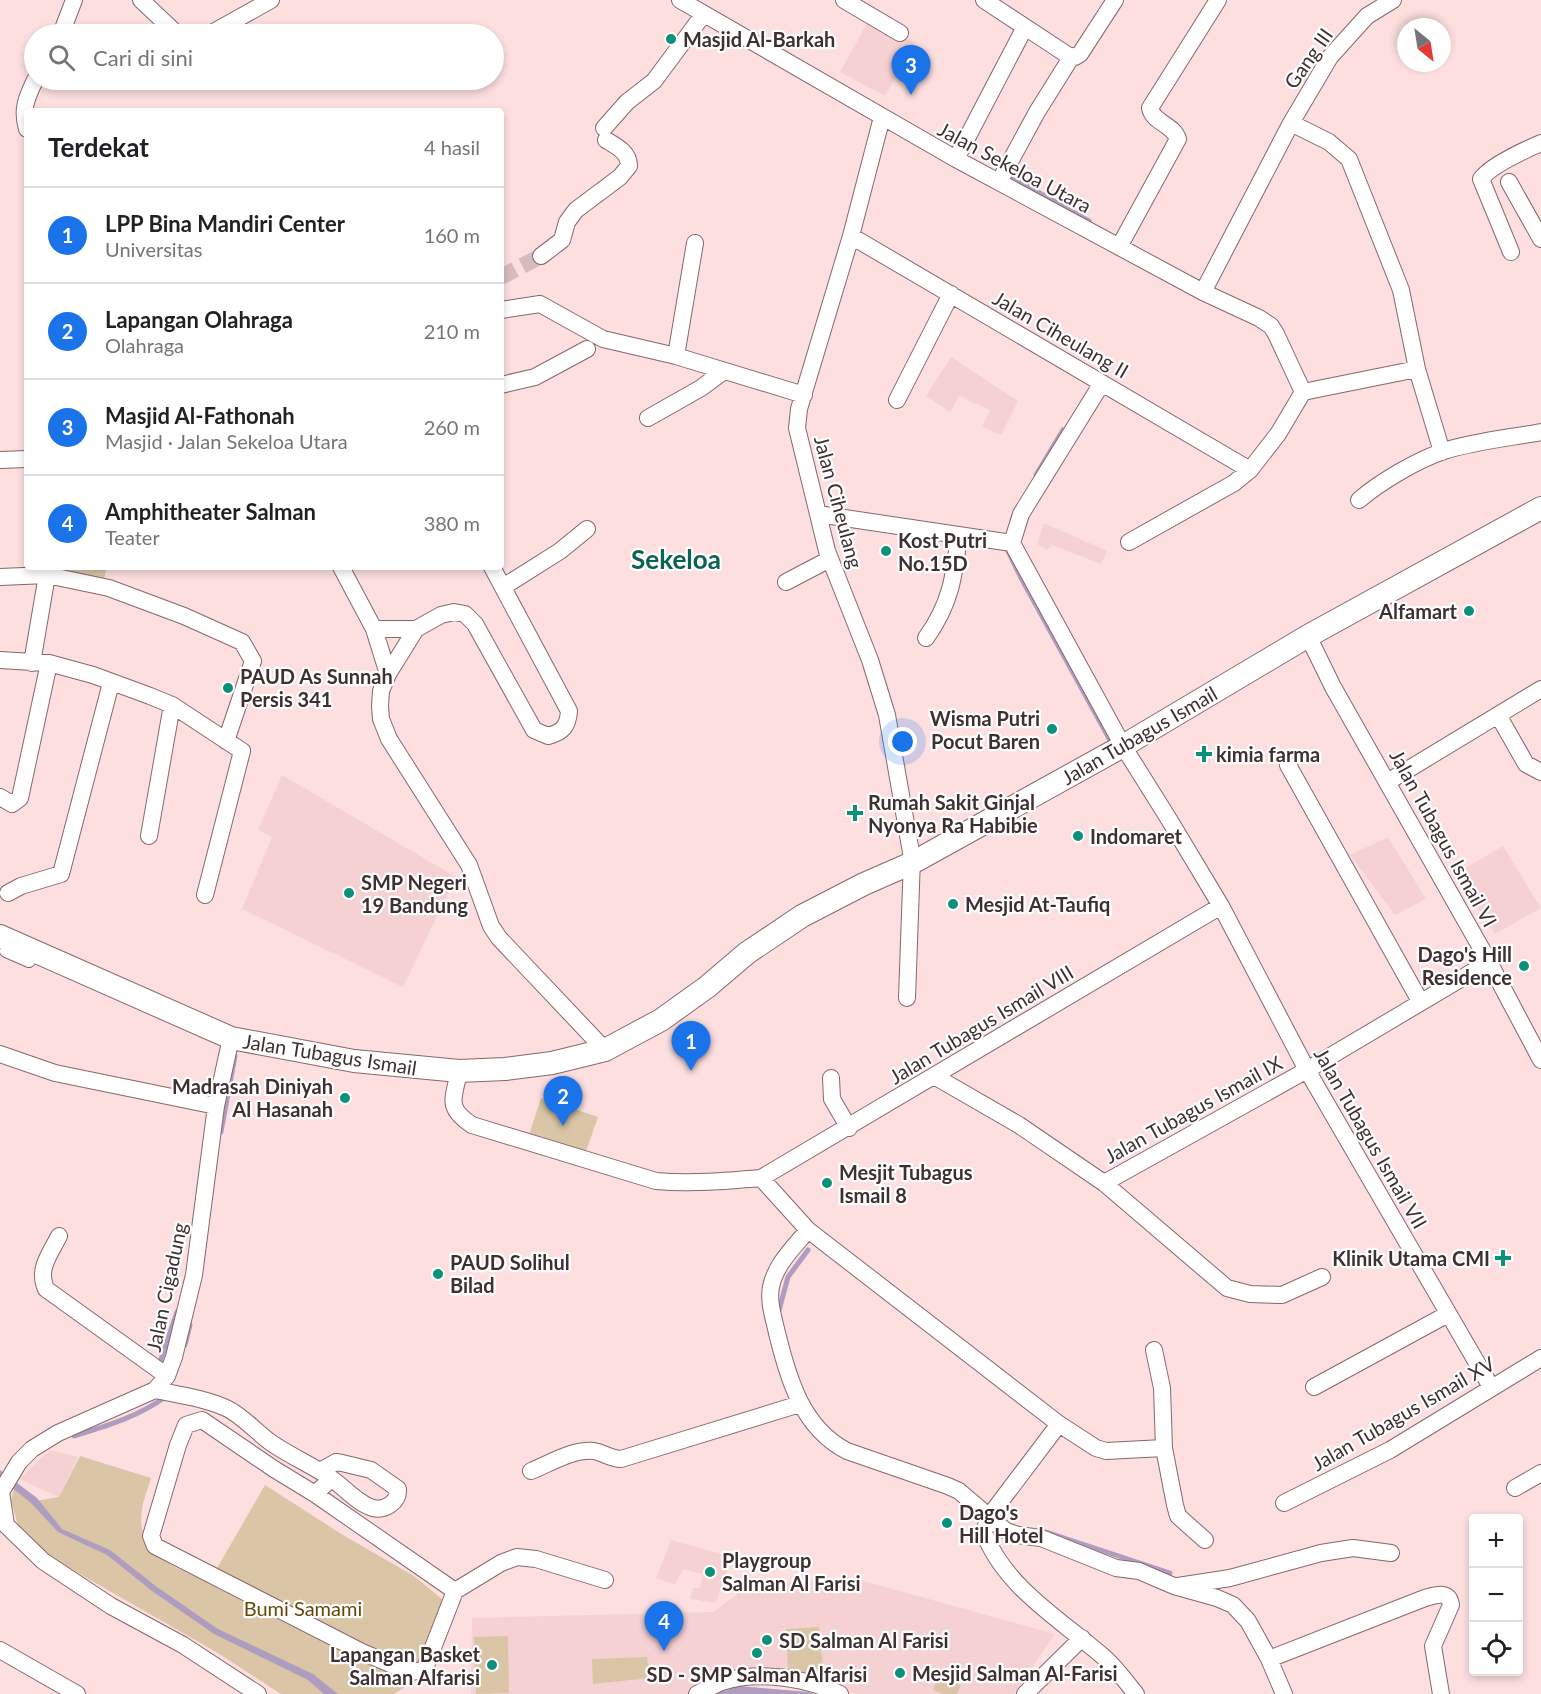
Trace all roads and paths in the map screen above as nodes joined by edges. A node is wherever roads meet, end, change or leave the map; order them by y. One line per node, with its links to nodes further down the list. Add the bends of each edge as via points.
1 (74, 0): 11 (street)
2 (141, 0): 12 (street)
3 (272, 0): 13 (street)
4 (680, 0): 10 (street, Jalan Sekeloa Utara)
5 (844, 0): 15 (street)
6 (984, 0): 14 (street)
7 (1115, 0): 16 (street, via 1080,54)
8 (1218, 0): 28 (street, via 1150,108 1153,116 1176,132 1178,139)
9 (1393, 0): 20 (street, Gang III, via 1367,16 1330,57)
10 (703, 15): 19 (street, Jalan Sekeloa Utara); 30 (street, via 654,81 627,102 605,134 623,151 629,166 576,210 567,222 562,240)
11 (65, 24)
12 (166, 24)
13 (228, 24)
14 (1025, 27): 16 (street); 22 (street)
15 (900, 33)
16 (1072, 56): 23 (street)
17 (31, 90): 18 (street)
18 (24, 108)
19 (882, 117): 22 (street, Jalan Sekeloa Utara); 25 (street, Jalan Ciheulang)
20 (1291, 123): 31 (street, Gang III); 36 (street, via 1329,142 1349,159 1401,290)
21 (1541, 143): 29 (street, via 1481,179)
22 (956, 159): 23 (street, Jalan Sekeloa Utara)
23 (999, 182): 28 (street, Jalan Sekeloa Utara)
24 (1509, 182): 26 (street)
25 (851, 236): 32 (street, Jalan Ciheulang II); 41 (street, Jalan Ciheulang)
26 (1541, 239)
27 (695, 243): 35 (street)
28 (1119, 247): 31 (street, Jalan Sekeloa Utara)
29 (1511, 252)
30 (541, 256)
31 (1203, 292): 40 (street, Jalan Sekeloa Utara, via 1271,326)
32 (951, 294): 38 (street, Jalan Ciheulang II); 42 (street)
33 (504, 310): 35 (street, via 540,304 603,339)
34 (586, 349): 39 (street, via 535,377)
35 (676, 356): 37 (street)
36 (1417, 369): 40 (street); 45 (street)
37 (724, 371): 41 (street); 43 (street)
38 (1102, 382): 48 (street, Jalan Ciheulang II); 55 (street, via 1021,514)
39 (504, 384)
40 (1303, 392): 48 (street)
41 (804, 395): 51 (street, Jalan Ciheulang, via 797,428)
42 (897, 400)
43 (648, 418)
44 (1541, 432): 45 (street)
45 (1442, 452): 49 (street, via 1374,487)
46 (24, 459): 47 (street)
47 (0, 460)
48 (1250, 470): 54 (street)
49 (1359, 500)
50 (1541, 508): 65 (main road, Jalan Tubagus Ismail)
51 (818, 514): 53 (street); 56 (street, Jalan Ciheulang)
52 (587, 529): 62 (street)
53 (959, 535): 55 (street); 66 (street, via 949,595)
54 (1129, 542)
55 (1012, 543): 75 (street, Jalan Tubagus Ismail VII)
56 (830, 559): 61 (street); 81 (street, Jalan Ciheulang, via 887,715)
57 (343, 570): 63 (street)
58 (494, 570): 62 (street)
59 (47, 575): 60 (street); 68 (street); 74 (street, via 109,588 242,642 253,661)
60 (0, 577)
61 (786, 582)
62 (503, 587): 64 (street, via 569,711 568,723 560,733 548,736 534,730 475,624 465,614 441,615)
63 (374, 628): 64 (street); 69 (street)
64 (417, 629): 69 (street)
65 (1308, 636): 75 (main road, Jalan Tubagus Ismail); 78 (street, Jalan Tubagus Ismail VI, via 1333,687)
66 (926, 638)
67 (0, 660): 68 (street)
68 (40, 663): 70 (street); 79 (street, via 20,798 12,804)
69 (388, 674): 92 (street, via 380,706 389,739 469,865 491,926 508,950)
70 (111, 683): 72 (street); 82 (street, via 61,874)
71 (1541, 689): 73 (street)
72 (172, 705): 74 (street); 80 (street)
73 (1498, 715): 77 (street, via 1526,764); 78 (street)
74 (226, 741): 83 (street, via 242,751)
75 (1122, 746): 81 (main road, Jalan Tubagus Ismail); 84 (street, Jalan Tubagus Ismail VII)
76 (1288, 765): 90 (street)
77 (1541, 772)
78 (1389, 781): 88 (street, Jalan Tubagus Ismail VI)
79 (0, 797)
80 (149, 836)
81 (912, 863): 89 (street, Jalan Ciheulang); 92 (main road, Jalan Tubagus Ismail, via 802,916 661,1020)
82 (8, 893)
83 (205, 895)
84 (1221, 906): 95 (street, Jalan Tubagus Ismail VII); 97 (street, Jalan Tubagus Ismail VIII)
85 (0, 936): 91 (main road, Jalan Tubagus Ismail)
86 (0, 948): 87 (street)
87 (29, 962)
88 (1489, 962): 90 (street, Jalan Tubagus Ismail IX); 94 (street, Jalan Tubagus Ismail VI)
89 (907, 998)
90 (1420, 1001): 95 (street, Jalan Tubagus Ismail IX)
91 (231, 1038): 96 (main road, Jalan Tubagus Ismail, via 354,1062); 99 (street, Jalan Cigadung)
92 (605, 1050): 96 (main road, Jalan Tubagus Ismail, via 552,1063)
93 (0, 1054): 99 (street, via 55,1073)
94 (1541, 1060)
95 (1306, 1070): 102 (street, Jalan Tubagus Ismail IX); 106 (street, Jalan Tubagus Ismail VII)
96 (459, 1071): 101 (street, Jalan Tubagus Ismail VIII, via 453,1105 456,1113 472,1125 656,1181)
97 (934, 1076): 100 (street, Jalan Tubagus Ismail VIII); 102 (street, via 1019,1125)
98 (831, 1078): 100 (street, via 832,1099)
99 (216, 1106): 109 (street, Jalan Cigadung, via 194,1275)
100 (849, 1128): 101 (street, Jalan Tubagus Ismail VIII)
101 (761, 1178): 103 (street)
102 (1104, 1183): 105 (street, via 1227,1288 1250,1294 1282,1294)
103 (808, 1230): 113 (street, via 776,1271 770,1290 783,1358); 114 (street)
104 (58, 1236): 109 (street, via 42,1270 46,1289)
105 (1322, 1276)
106 (1448, 1314): 110 (street); 111 (street, Jalan Tubagus Ismail VII)
107 (1154, 1350): 115 (street, via 1162,1388)
108 (1541, 1358): 111 (street, Jalan Tubagus Ismail XV)
109 (167, 1376): 112 (street, Jalan Cigadung)
110 (1314, 1387)
111 (1491, 1387): 121 (street, Jalan Tubagus Ismail XV, via 1390,1450)
112 (155, 1390): 119 (street, Jalan Cigadung, via 32,1449); 120 (street, via 228,1408 274,1445 326,1475)
113 (800, 1404): 116 (street, via 621,1459 582,1451); 122 (street, via 832,1443 958,1491)
114 (1059, 1424): 115 (street, via 1106,1451); 122 (street)
115 (1164, 1448): 123 (street, via 1179,1516)
116 (531, 1471)
117 (1541, 1473): 118 (street)
118 (1515, 1488)
119 (2, 1489): 132 (street, Jalan Cigadung, via 6,1525 44,1561)
120 (315, 1494): 127 (street); 127 (street, via 202,1420 195,1420 186,1425 178,1445 150,1536 155,1546 409,1672 425,1668)
121 (1284, 1503)
122 (986, 1526): 126 (street, via 1041,1538); 128 (street, via 996,1558 1009,1574)
123 (1205, 1540)
124 (1391, 1553): 126 (street, via 1353,1548 1230,1578)
125 (605, 1580): 127 (street, via 517,1557)
126 (1174, 1586): 130 (street, via 1233,1605 1248,1620)
127 (455, 1591)
128 (1082, 1638): 135 (street); 136 (street)
129 (0, 1650): 131 (street)
130 (1269, 1659): 137 (street); 138 (street, via 1425,1598 1446,1595 1451,1605 1433,1646)
131 (77, 1694)
132 (258, 1694)
133 (697, 1694): 134 (street, via 740,1678 778,1676 824,1686)
134 (840, 1694)
135 (1026, 1694)
136 (1136, 1694)
137 (1284, 1694)
138 (1441, 1694)

